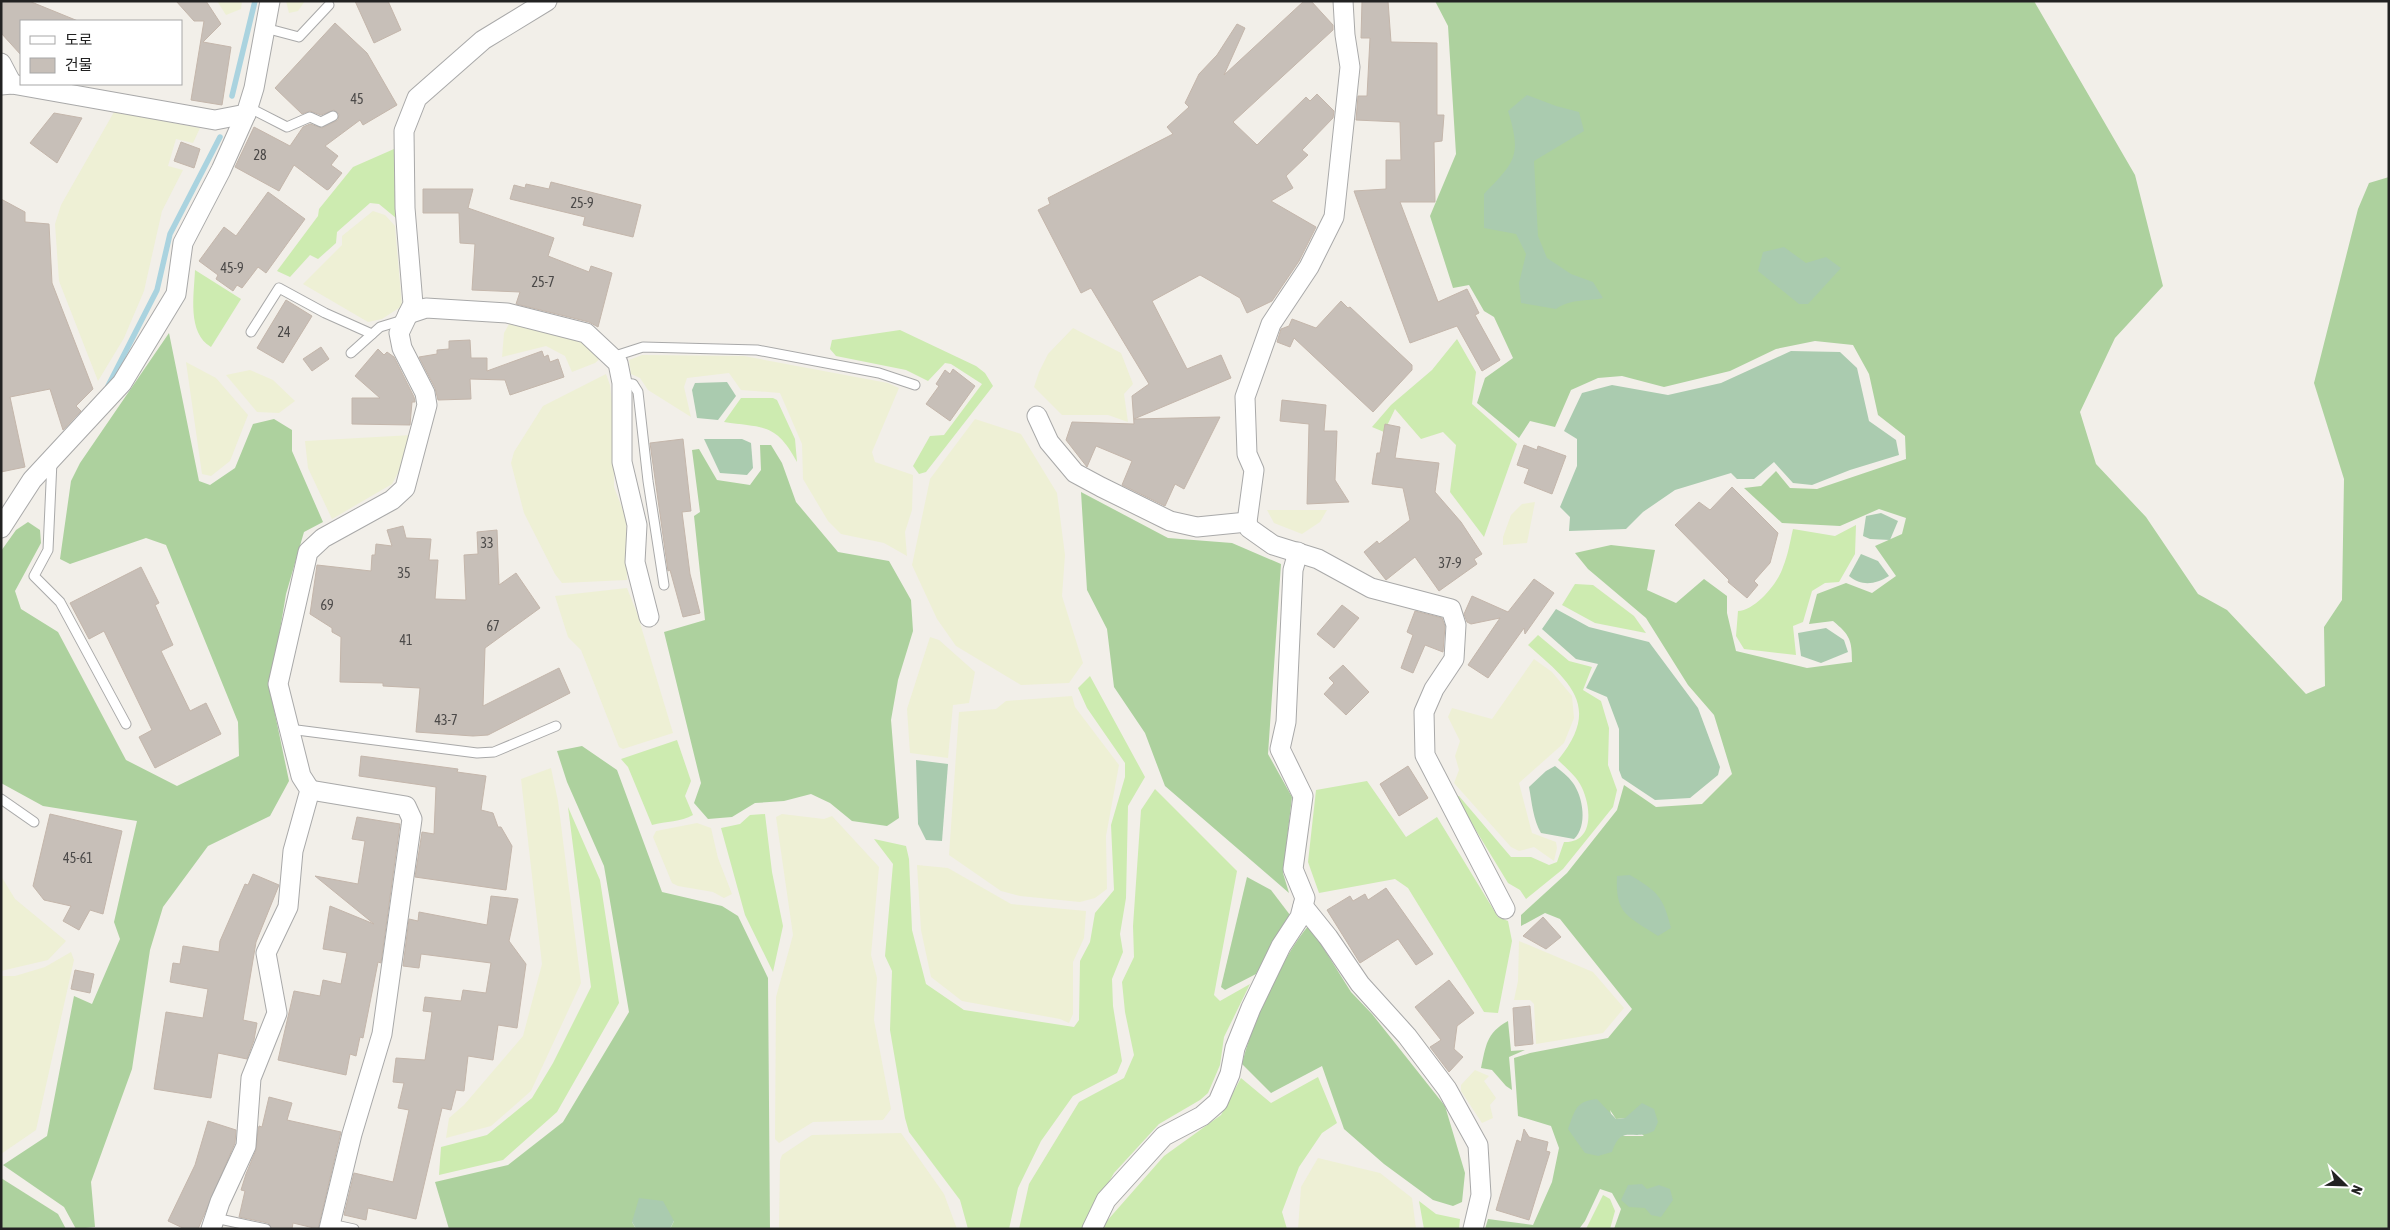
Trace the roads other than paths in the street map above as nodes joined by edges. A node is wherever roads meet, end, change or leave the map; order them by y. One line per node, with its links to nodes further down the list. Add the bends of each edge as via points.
1 (270, 1): 5 (street)
2 (547, 1): 10 (street, via 483,40 417,98 404,131 405,208 413,304)
3 (1343, 1): 19 (street, via 1350,67 1334,217 1309,267 1271,324 1245,397 1246,444 1254,470)
4 (329, 5): 5 (lane, via 299,37)
5 (265, 28): 8 (street)
6 (1, 63): 7 (street)
7 (7, 84): 8 (street, via 215,120)
8 (247, 110): 9 (lane, via 287,127 310,117 321,122); 18 (street, via 221,170 183,243 176,294 122,383)
9 (333, 116)
10 (407, 316): 12 (lane, via 380,327); 14 (street, via 426,308 507,313 586,333); 26 (street, via 399,333 402,348 425,393 427,405 405,488 392,500 323,538 308,552 278,684)
11 (251, 332): 12 (lane, via 279,288)
12 (372, 334): 13 (lane)
13 (351, 353)
14 (612, 357): 15 (street, via 618,363); 16 (lane, via 643,347 757,350 879,373)
15 (622, 383): 22 (lane, via 633,384 638,392); 23 (street, via 622,462 637,525 635,562)
16 (915, 385)
17 (1037, 416): 19 (street, via 1049,442 1075,473 1110,491 1170,521 1197,527)
18 (52, 459): 20 (street, via 32,480); 24 (lane, via 48,550 34,576 60,602)
19 (1247, 522): 21 (street, via 1249,528 1273,544)
20 (1, 528)
21 (1298, 552): 30 (street, via 1293,570 1286,722 1280,749 1303,796 1294,869 1305,898); 31 (street, via 1318,559 1371,588 1451,610 1456,625 1454,659 1434,689 1424,712 1425,755)
22 (664, 585)
23 (649, 617)
24 (126, 724)
25 (556, 726): 26 (lane, via 494,752 477,753)
26 (289, 729): 27 (street, via 301,776)
27 (310, 790): 32 (street, via 293,851 288,907 266,953 277,1013 251,1078 246,1146); 33 (street, via 406,806 412,819 382,1034 352,1134)
28 (1, 799): 29 (lane)
29 (34, 822)
30 (1303, 906): 36 (street, via 1251,1008 1218,1102 1202,1116 1164,1136 1106,1200); 37 (street, via 1360,984 1407,1036 1447,1088 1478,1145 1481,1195)
31 (1505, 909)
32 (213, 1223): 34 (lane)
33 (330, 1226): 35 (lane)
34 (266, 1229)
35 (354, 1229)
36 (1092, 1229)
37 (1473, 1229)

